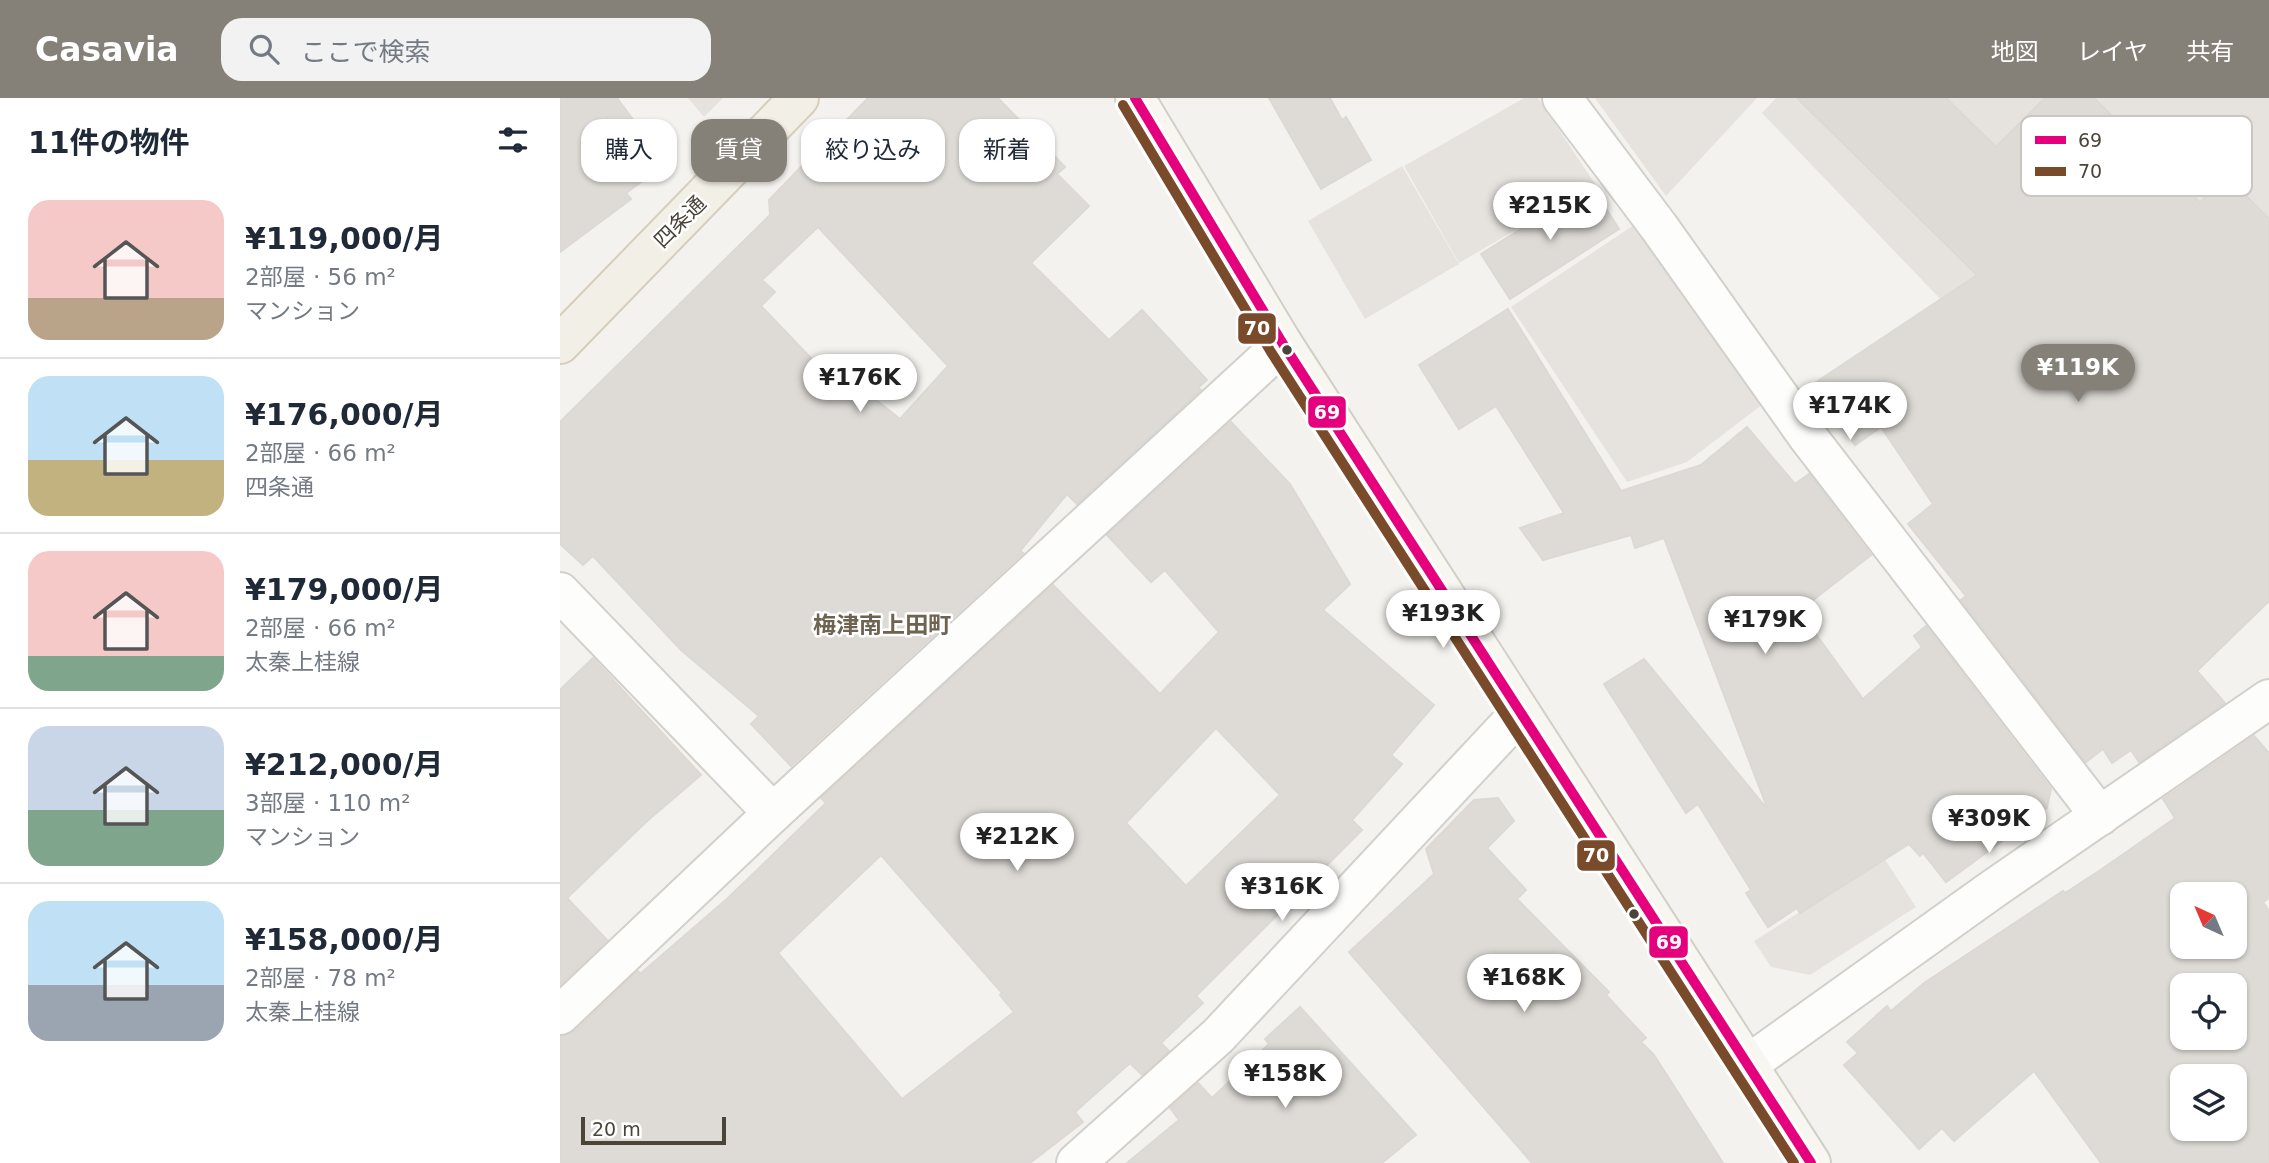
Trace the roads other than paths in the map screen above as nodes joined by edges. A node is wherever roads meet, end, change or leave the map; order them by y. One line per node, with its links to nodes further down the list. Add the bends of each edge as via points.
1 (799, 98): 4 (main road, 四条通)
2 (1135, 98): 5 (main road)
3 (1562, 98): 10 (street, via 1808,437)
4 (560, 344)
5 (1283, 344): 8 (main road); 9 (street)
6 (560, 592): 9 (street)
7 (2269, 699): 10 (street)
8 (1518, 713): 12 (main road); 13 (street, via 1218,1037)
9 (773, 813): 11 (street)
10 (2100, 816): 12 (street)
11 (560, 1015)
12 (1747, 1065): 14 (main road)
13 (1076, 1163)
14 (1811, 1163)

